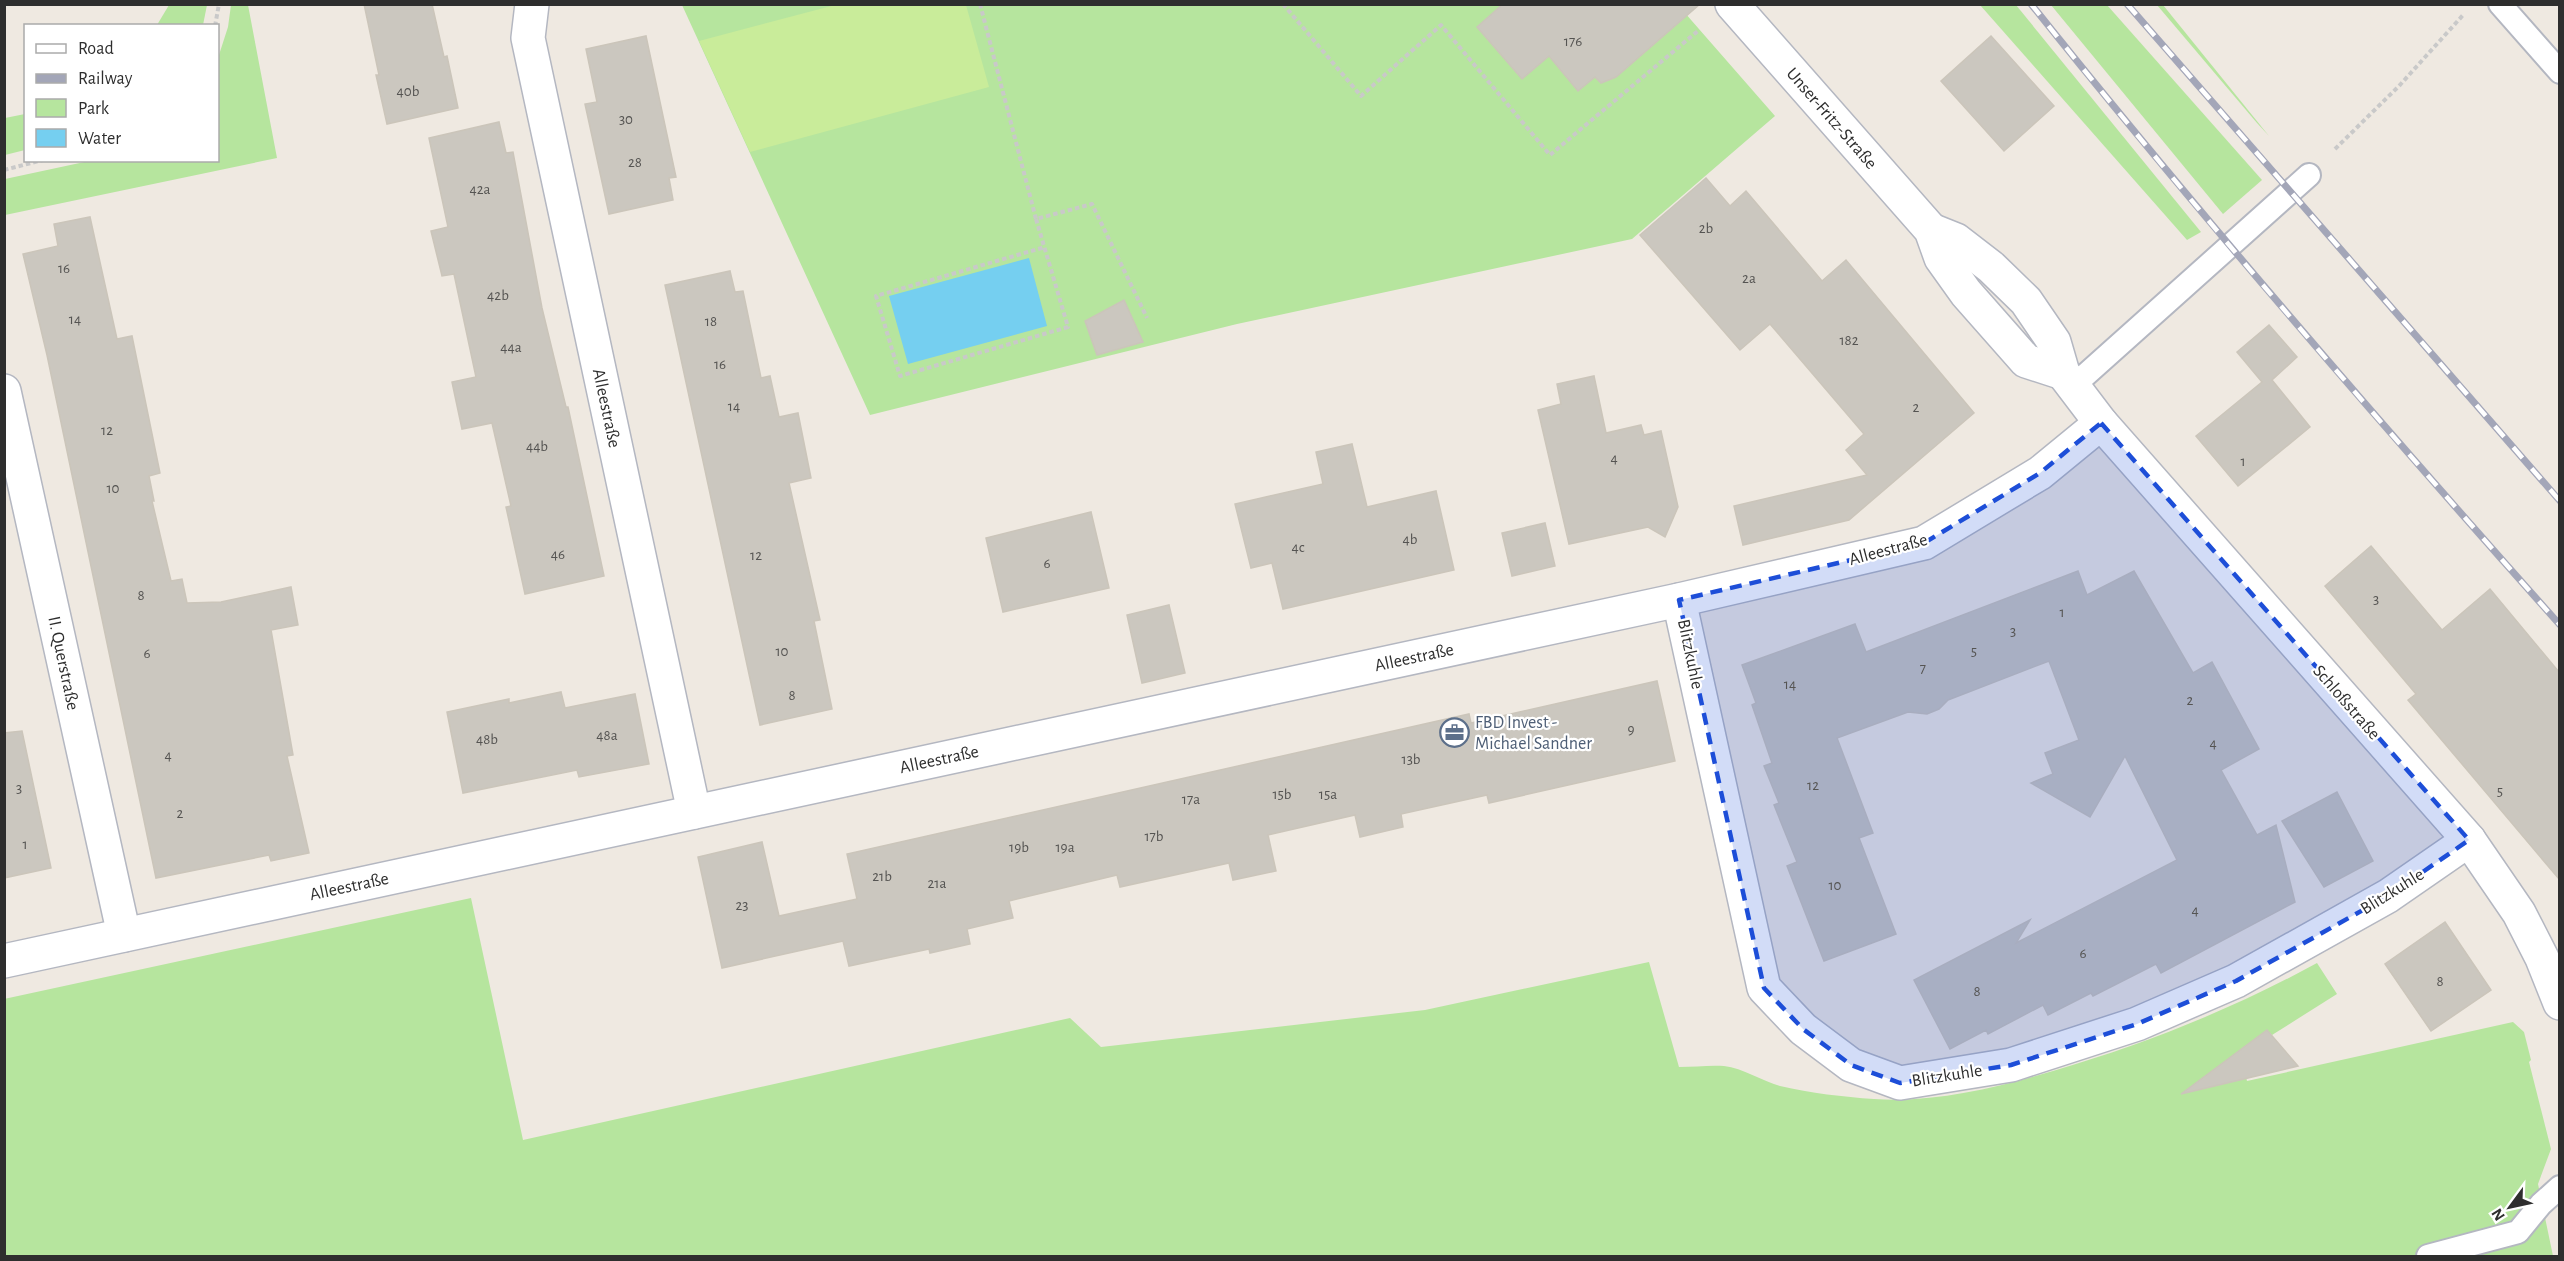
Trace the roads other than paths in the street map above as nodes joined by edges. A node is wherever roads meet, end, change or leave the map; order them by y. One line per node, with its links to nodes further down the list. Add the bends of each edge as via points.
1 (532, 4): 10 (street, Alleestraße, via 528,38)
2 (1732, 4): 6 (street, Unser-Fritz-Straße, via 1931,230 1956,240 2026,301 2054,342)
3 (2500, 4): 4 (lane)
4 (2559, 72)
5 (2309, 175): 6 (lane)
6 (2067, 380): 8 (street, Unser-Fritz-Straße)
7 (4, 391): 12 (street, II. Querstraße)
8 (2101, 423): 9 (street, Alleestraße, via 2040,473 1924,543); 11 (street, Schloßstraße)
9 (1679, 600): 10 (street, Alleestraße); 11 (street, Blitzkuhle, via 1764,988 1803,1029 1851,1065 1900,1083 2011,1065 2137,1024 2246,975 2388,896)
10 (694, 812): 12 (street, Alleestraße)
11 (2469, 840): 14 (street, Schloßstraße, via 2519,914)
12 (124, 936): 13 (street, Alleestraße)
13 (4, 961)
14 (2559, 1003)
15 (2559, 1186): 16 (lane, via 2518,1232)
16 (2428, 1257)

